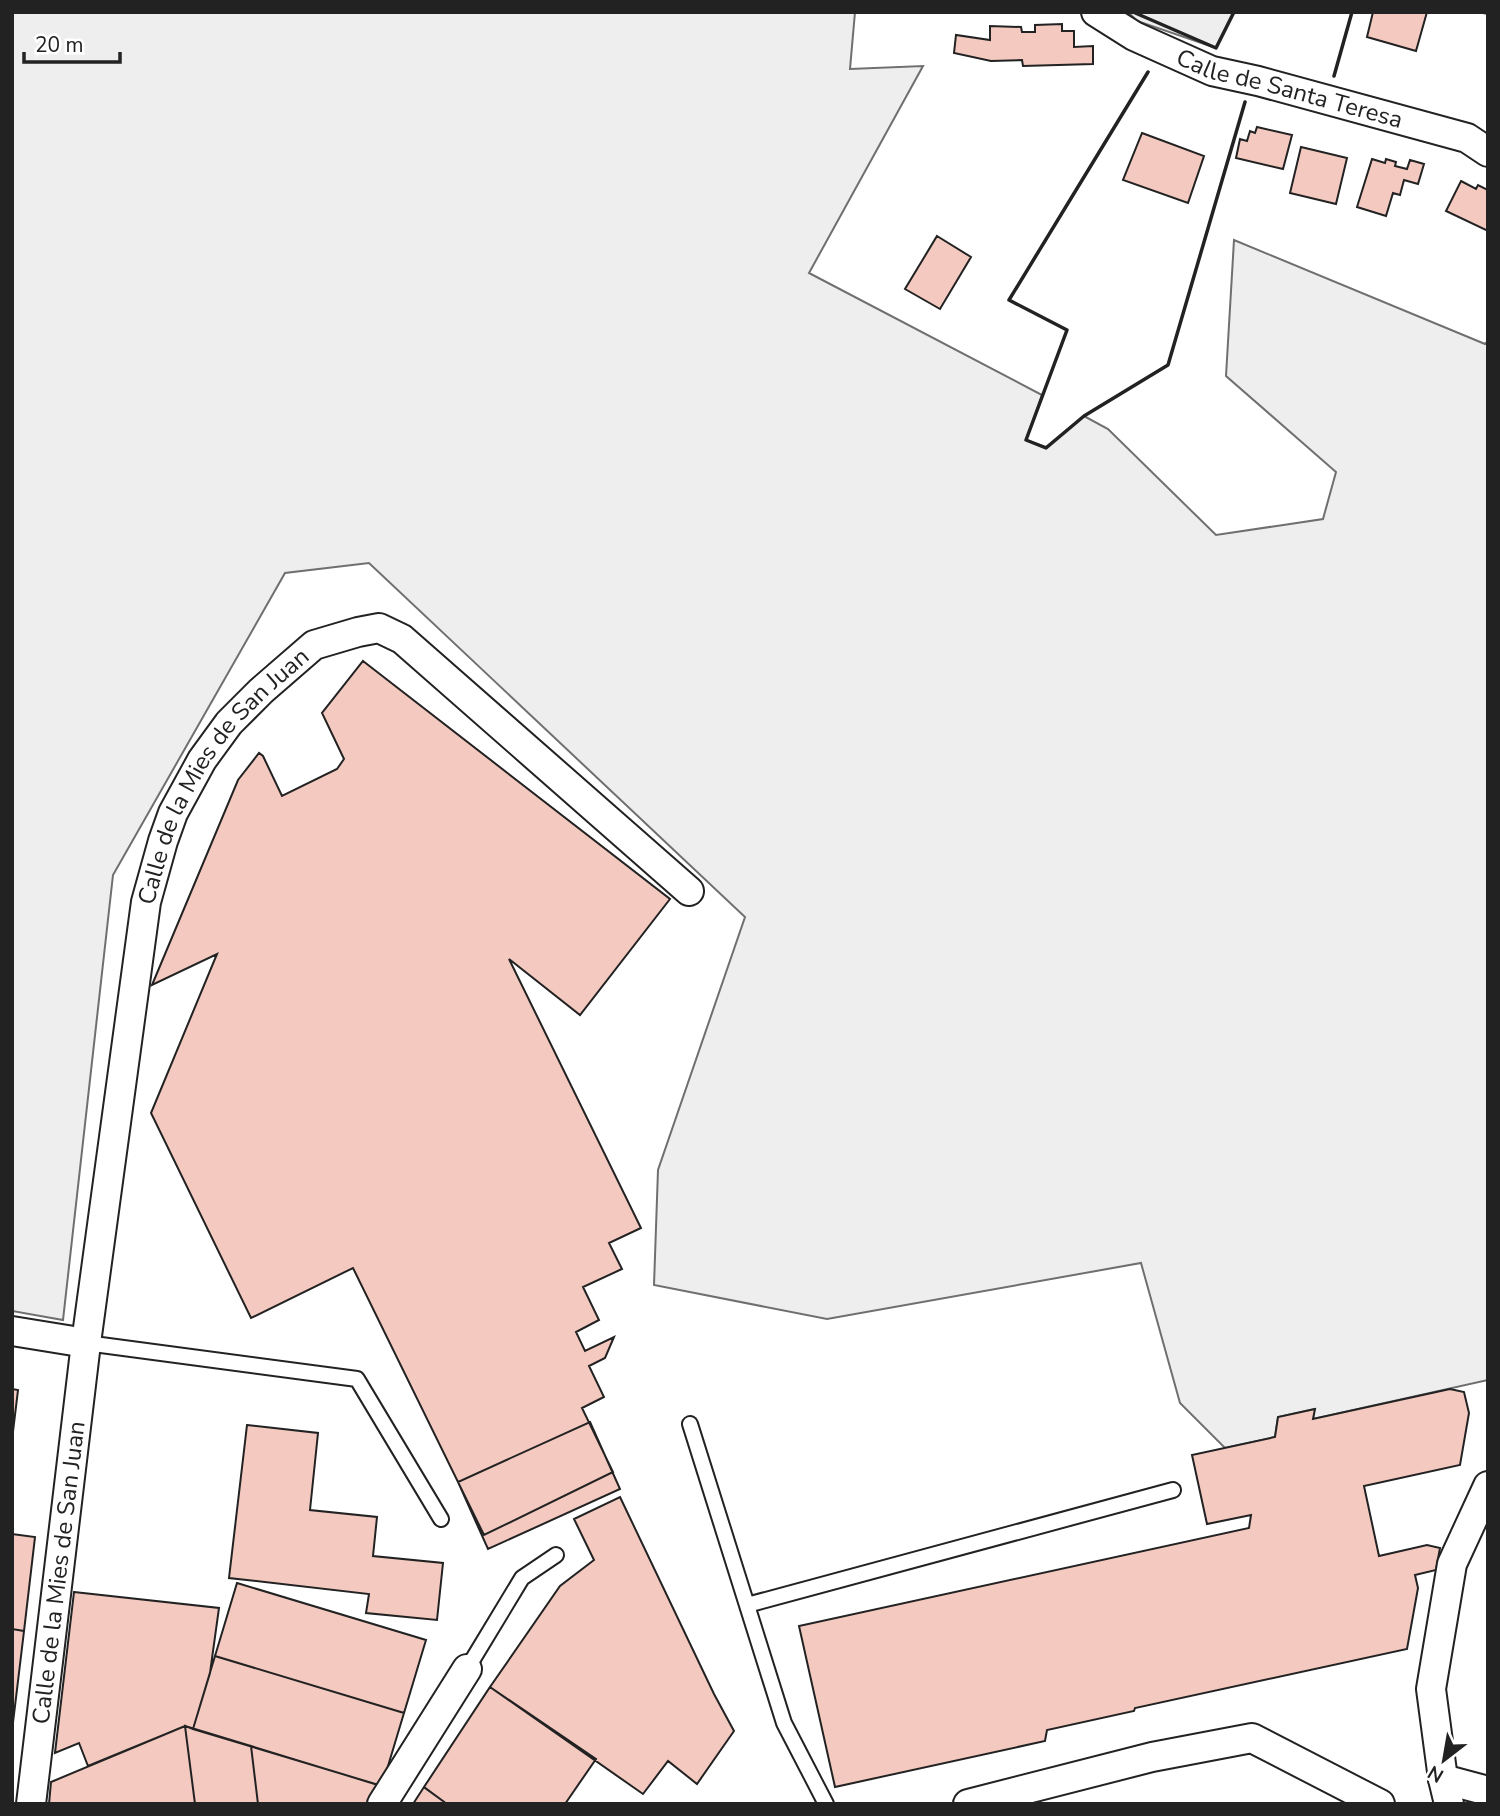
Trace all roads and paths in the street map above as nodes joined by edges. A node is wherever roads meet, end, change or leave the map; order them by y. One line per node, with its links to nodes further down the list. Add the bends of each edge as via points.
1 (1096, 12): 2 (street, Calle de Santa Teresa, via 1134,36 1212,71 1467,138)
2 (1488, 152)
3 (689, 891): 5 (street, Calle de la Mies de San Juan, via 402,639 379,628 314,645 229,723 202,760 163,841 146,902)
4 (12, 1332): 5 (street)
5 (86, 1343): 9 (lane, via 357,1379); 15 (street, Calle de la Mies de San Juan)
6 (690, 1424): 11 (lane)
7 (1488, 1486): 13 (street, via 1452,1564 1431,1689)
8 (1174, 1490): 11 (lane)
9 (441, 1519)
10 (556, 1555): 12 (lane, via 522,1578)
11 (747, 1605): 17 (lane, via 784,1723)
12 (467, 1669): 16 (street)
13 (1446, 1791): 14 (street)
14 (1488, 1791)
15 (31, 1804)
16 (382, 1804)
17 (826, 1804)
18 (968, 1804): 19 (street, via 1152,1757 1252,1738)
19 (1380, 1804)

